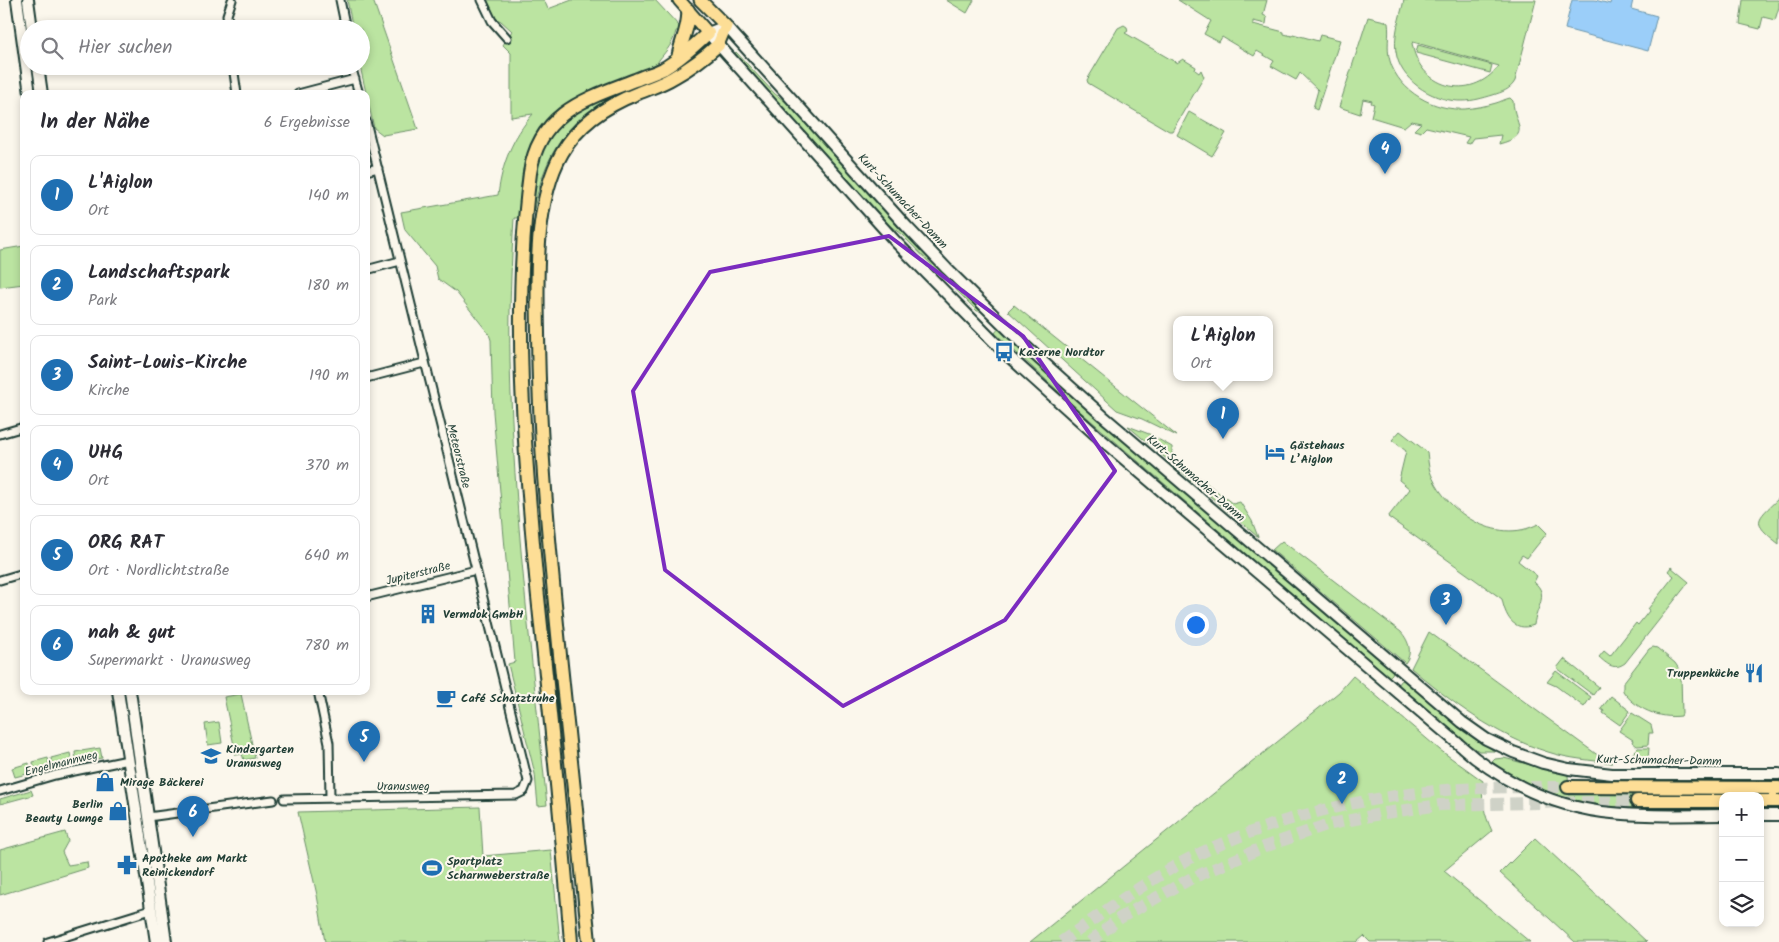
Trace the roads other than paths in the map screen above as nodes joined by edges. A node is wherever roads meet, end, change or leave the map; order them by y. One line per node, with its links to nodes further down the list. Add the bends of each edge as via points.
1 (16, 0): 13 (main road)
2 (28, 0): 9 (main road)
3 (232, 0): 10 (street)
4 (340, 0): 11 (street)
5 (482, 0): 15 (street, via 492,21)
6 (679, 0): 8 (main road)
7 (700, 0): 12 (main road, Kurt-Schumacher-Damm)
8 (688, 10): 14 (main road); 17 (highway)
9 (31, 20)
10 (228, 20)
11 (344, 20)
12 (726, 26): 14 (main road); 16 (main road); 33 (main road, Kurt-Schumacher-Damm, via 907,227)
13 (20, 27)
14 (708, 33): 16 (main road); 17 (highway)
15 (507, 38)
16 (718, 45): 34 (main road, via 895,242); 70 (highway, via 674,78 607,107 580,128 562,152 551,178 539,244 538,361 548,529)
17 (678, 59): 69 (highway, via 662,69 576,104 563,114 536,148 527,190 521,302 523,414)
18 (27, 75): 23 (main road)
19 (39, 75): 24 (main road)
20 (235, 75): 25 (street)
21 (354, 75): 22 (street)
22 (355, 79): 26 (street); 27 (street)
23 (29, 90)
24 (41, 90)
25 (237, 90)
26 (313, 90)
27 (358, 90)
28 (370, 137): 29 (street, Meteorstraße)
29 (378, 168): 30 (street); 31 (street, Meteorstraße)
30 (370, 170)
31 (400, 261): 32 (street); 35 (street, Meteorstraße)
32 (370, 269)
33 (993, 315): 34 (main road); 47 (main road, Kurt-Schumacher-Damm, via 1103,416 1446,710 1486,739 1534,760 1584,772)
34 (980, 329): 59 (main road, via 1096,435 1490,769 1535,793 1590,810 1624,814)
35 (424, 364): 36 (street); 39 (street, Meteorstraße)
36 (370, 377)
37 (20, 428): 38 (street)
38 (0, 434)
39 (476, 570): 42 (street, Jupiterstraße); 51 (street, Meteorstraße, via 528,781)
40 (20, 574): 41 (street)
41 (0, 580)
42 (370, 596)
43 (119, 695): 46 (main road)
44 (131, 695): 62 (main road)
45 (319, 695): 52 (street, via 329,744)
46 (128, 760): 50 (street, Engelmannweg, via 55,775); 63 (main road)
47 (1779, 774)
48 (1568, 787): 49 (highway)
49 (1779, 788)
50 (0, 791)
51 (521, 794): 52 (street, Uranusweg)
52 (330, 797): 53 (street, Uranusweg)
53 (284, 799)
54 (273, 800): 62 (street)
55 (1637, 801): 56 (highway)
56 (1719, 801)
57 (1764, 801): 58 (highway)
58 (1779, 801)
59 (1719, 815)
60 (1764, 815): 61 (main road)
61 (1779, 815)
62 (148, 817): 63 (main road); 64 (main road)
63 (137, 819): 65 (main road)
64 (162, 908): 65 (main road); 68 (main road)
65 (151, 910): 66 (street); 67 (main road)
66 (48, 942)
67 (156, 942)
68 (166, 942)
69 (571, 942)
70 (589, 942)

